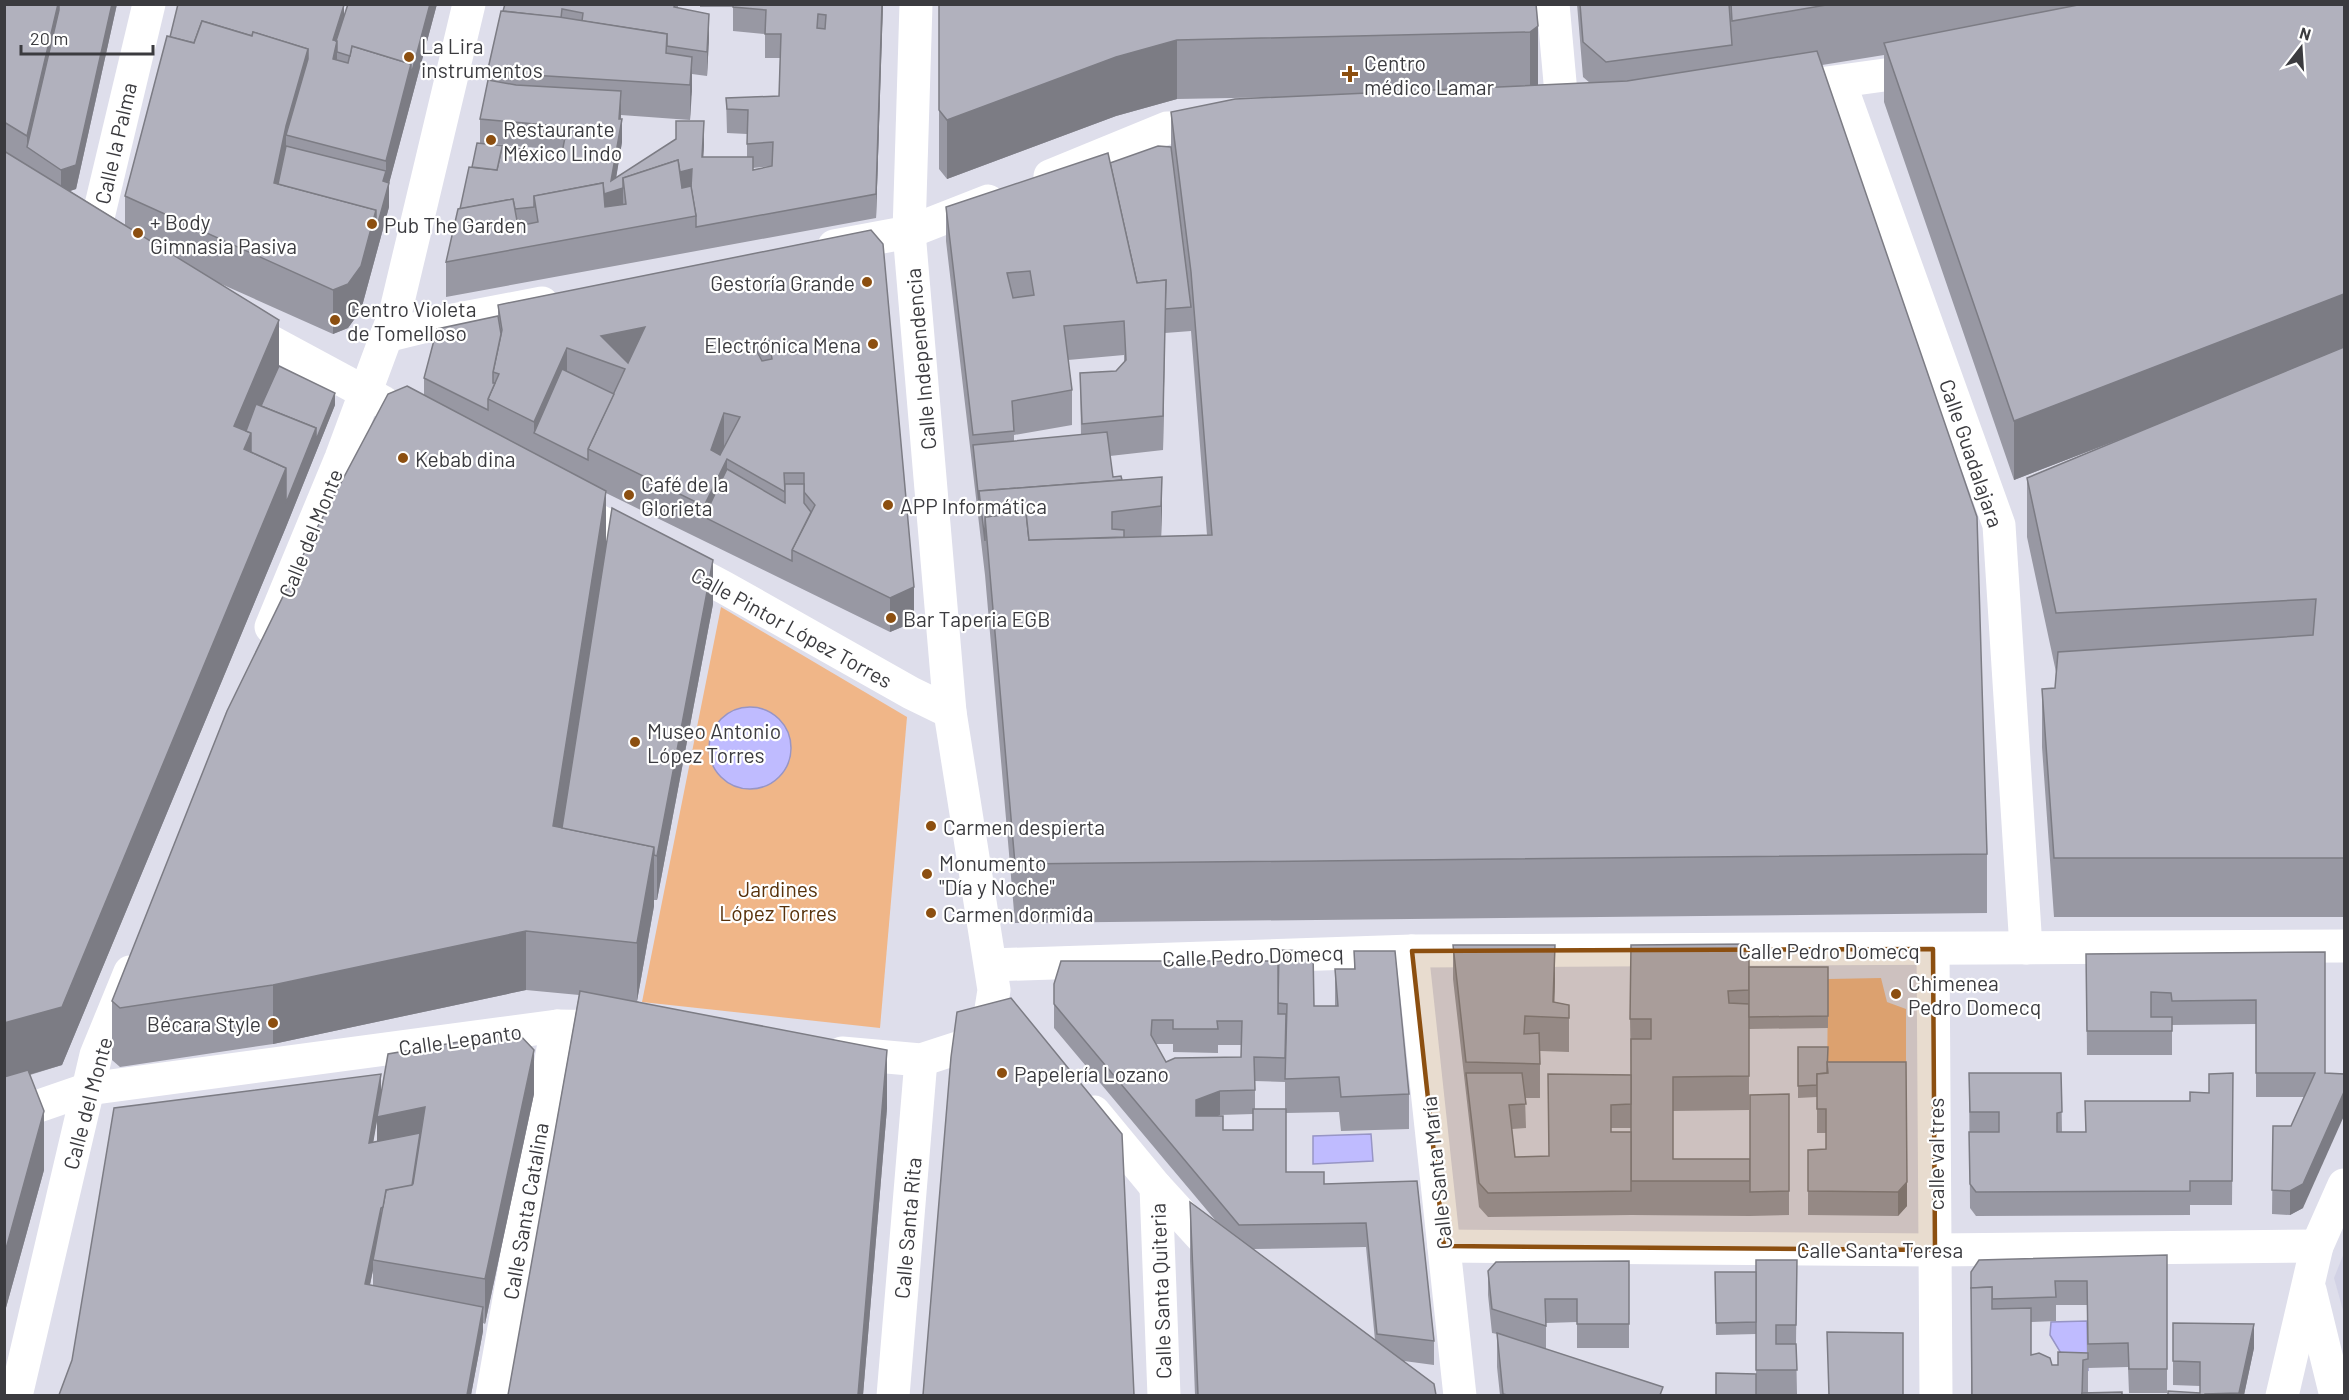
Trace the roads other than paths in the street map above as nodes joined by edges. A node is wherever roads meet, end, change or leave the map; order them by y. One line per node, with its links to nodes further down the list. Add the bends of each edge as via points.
1 (148, 4): 14 (street, Calle la Palma, via 77,239)
2 (469, 4): 17 (street, Calle del Monte, via 405,274)
3 (916, 4): 12 (street, Calle Independencia)
4 (1553, 4): 9 (street)
5 (1956, 65): 6 (street)
6 (1839, 83): 7 (street); 22 (street, Calle Guadalajara)
7 (1759, 92)
8 (1598, 112): 9 (street)
9 (1563, 116): 10 (street)
10 (1528, 117)
11 (1248, 126): 12 (street, via 1167,128)
12 (909, 232): 13 (street); 24 (street, Calle Independencia)
13 (804, 252)
14 (122, 264)
15 (571, 297): 17 (street)
16 (207, 308): 18 (street)
17 (386, 336): 18 (street, Calle del Monte)
18 (366, 391): 19 (street); 23 (street, Calle del Monte)
19 (409, 418)
20 (541, 490): 24 (street, Calle Pintor López Torres)
21 (2032, 512): 22 (street)
22 (2000, 525): 27 (street, Calle Guadalajara)
23 (259, 657)
24 (950, 712): 30 (street, Calle Independencia)
25 (141, 944): 36 (street, Calle del Monte, via 96,1055)
26 (2344, 946): 27 (street, Calle Pedro Domecq)
27 (2026, 948): 28 (street, Calle Pedro Domecq)
28 (1933, 949): 29 (street, Calle Pedro Domecq); 43 (street, calle val tres)
29 (1412, 951): 30 (street, Calle Pedro Domecq); 41 (street, Calle Santa María)
30 (992, 977): 31 (street); 35 (street, via 988,1022 961,1047)
31 (1016, 1017)
32 (557, 1026): 33 (street, Calle Lepanto); 36 (street, Calle Lepanto); 47 (street, Calle Santa Catalina)
33 (650, 1030)
34 (809, 1049): 35 (street)
35 (921, 1060): 48 (street, Calle Santa Rita)
36 (88, 1089): 38 (street, Calle Lepanto); 46 (street, Calle del Monte)
37 (1075, 1089): 40 (street)
38 (4, 1118)
39 (2344, 1185): 42 (street)
40 (1156, 1187): 44 (street, via 1223,1260); 49 (street, Calle Santa Quiteria)
41 (1444, 1246): 43 (street, Calle Santa Teresa); 50 (street, Calle Santa María)
42 (2317, 1246): 43 (street, Calle Santa Teresa); 45 (street)
43 (1935, 1250): 51 (street, calle val tres)
44 (1241, 1274)
45 (2308, 1283): 52 (street); 53 (street)
46 (16, 1395)
47 (492, 1395)
48 (893, 1395)
49 (1164, 1395)
50 (1460, 1395)
51 (1936, 1395)
52 (2282, 1395)
53 (2336, 1395)

